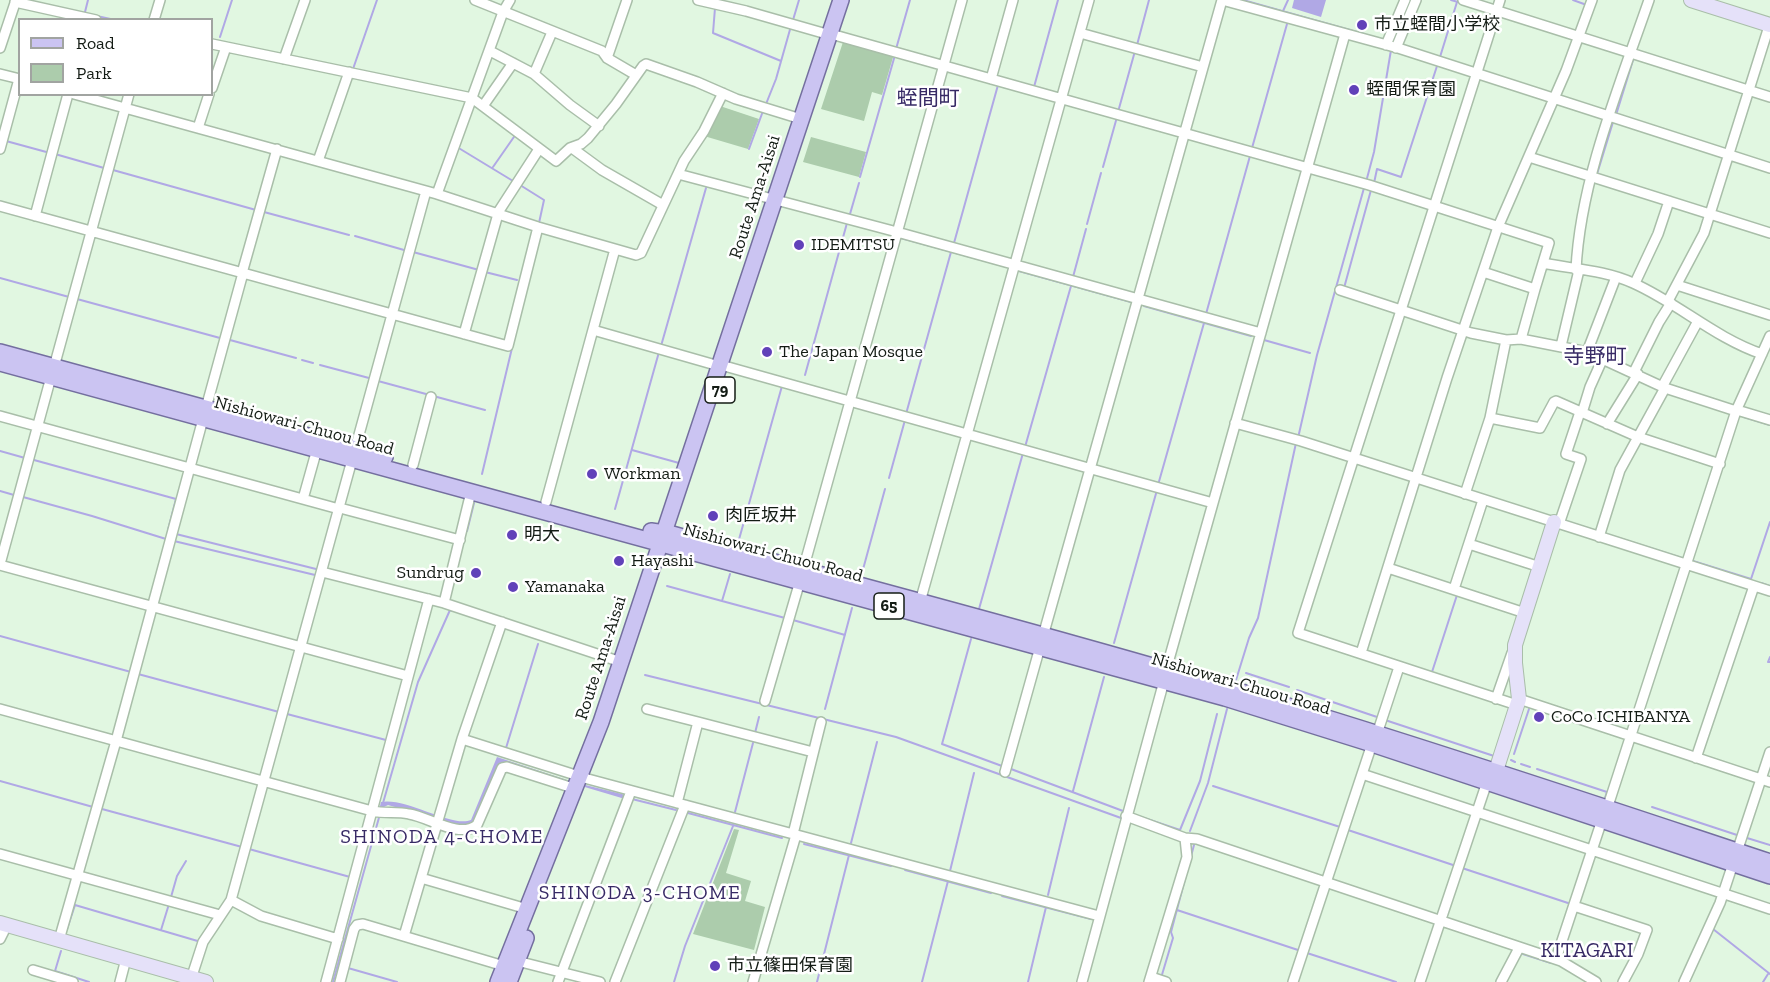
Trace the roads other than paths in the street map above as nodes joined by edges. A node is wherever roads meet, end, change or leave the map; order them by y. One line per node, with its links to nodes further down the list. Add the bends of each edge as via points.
1 (160, 0): 26 (street)
2 (305, 0): 40 (street)
3 (476, 0): 24 (street)
4 (510, 0): 24 (street)
5 (627, 0): 39 (street)
6 (698, 0): 22 (street)
7 (749, 0): 22 (street)
8 (841, 0): 31 (main road, Route Ama-Aisai / 79)
9 (850, 0): 31 (main road, Route Ama-Aisai / 79)
10 (962, 0): 42 (street)
11 (1013, 0): 50 (street)
12 (1089, 0): 29 (street)
13 (1222, 0): 30 (street); 43 (street)
14 (1404, 0): 34 (street)
15 (1416, 0): 34 (street)
16 (1463, 0): 23 (street)
17 (1500, 0): 23 (street)
18 (1592, 0): 32 (street)
19 (1649, 0): 38 (street)
20 (1693, 0): 27 (street)
21 (16, 1): 25 (street); 36 (street)
22 (746, 10): 31 (street)
23 (1496, 10): 32 (street); 45 (street)
24 (503, 12): 28 (street); 37 (street)
25 (88, 18)
26 (155, 18)
27 (1770, 24): 53 (street)
28 (552, 32): 39 (street, via 602,51); 47 (street)
29 (1080, 33): 43 (street); 62 (street)
30 (1345, 34): 34 (street); 78 (street)
31 (834, 35): 42 (street); 66 (main road, Route Ama-Aisai / 79); 83 (main road, Route Ama-Aisai / 79)
32 (1580, 37): 38 (street); 61 (street)
33 (213, 44): 35 (street)
34 (1391, 46): 45 (street)
35 (226, 47): 40 (street); 52 (street)
36 (0, 48)
37 (490, 51): 41 (street); 60 (street)
38 (1631, 53): 53 (street); 65 (street)
39 (608, 58): 48 (street)
40 (284, 60): 44 (street)
41 (513, 63): 47 (street); 63 (street)
42 (943, 66): 50 (street); 94 (street)
43 (1203, 67): 69 (street)
44 (349, 72): 60 (street); 76 (street)
45 (1476, 73): 61 (street); 87 (street)
46 (0, 74): 49 (street)
47 (534, 74): 67 (street)
48 (636, 75): 54 (street, via 646,64); 67 (street)
49 (18, 79)
50 (991, 79): 62 (street)
51 (18, 83): 71 (street)
52 (213, 85)
53 (1749, 90): 59 (street); 74 (street)
54 (723, 93): 66 (street); 79 (street)
55 (67, 96): 90 (street)
56 (82, 96): 64 (street)
57 (128, 96): 64 (street)
58 (208, 96): 68 (street)
59 (1770, 97)
60 (472, 98): 63 (street); 82 (street)
61 (1554, 98): 65 (street); 75 (street)
62 (1061, 99): 69 (street); 98 (street)
63 (483, 106): 73 (street)
64 (124, 108): 68 (street); 93 (street)
65 (1610, 116): 74 (street); 80 (street)
66 (801, 119): 83 (main road, Route Ama-Aisai / 79)
67 (599, 126): 70 (street)
68 (198, 128): 72 (street)
69 (1184, 134): 78 (street); 107 (street)
70 (572, 148): 73 (street, via 556,161); 85 (street)
71 (0, 149)
72 (277, 149): 76 (street); 101 (street)
73 (539, 149): 88 (street)
74 (1728, 154): 77 (street); 89 (street)
75 (1528, 157): 80 (street); 91 (street)
76 (318, 161): 81 (street)
77 (1770, 168)
78 (1307, 169): 87 (street); 115 (street)
79 (678, 174): 83 (street); 85 (street)
80 (1592, 176): 84 (street); 99 (street, via 1582,216)
81 (426, 191): 82 (street); 110 (street)
82 (436, 194): 88 (street)
83 (779, 201): 94 (street); 126 (main road, Route Ama-Aisai / 79)
84 (1668, 201): 89 (street); 103 (street)
85 (663, 205): 96 (street, via 641,253)
86 (0, 206): 90 (street)
87 (1434, 206): 91 (street); 109 (street)
88 (497, 214): 92 (street); 116 (street)
89 (1710, 214): 95 (street); 104 (street)
90 (35, 216): 93 (street)
91 (1498, 227): 97 (street, via 1549,243); 100 (street)
92 (538, 228): 96 (street); 116 (street, via 508,346)
93 (91, 231): 101 (street); 127 (street)
94 (897, 231): 98 (street); 131 (street)
95 (1770, 233)
96 (615, 249): 113 (street)
97 (1543, 263): 99 (street); 105 (street)
98 (1015, 265): 107 (street); 141 (street)
99 (1578, 270): 102 (street); 120 (street)
100 (1483, 272): 105 (street); 114 (street)
101 (243, 273): 110 (street); 133 (street)
102 (1616, 277): 103 (street); 122 (street)
103 (1635, 284): 108 (street)
104 (1677, 285): 108 (street); 111 (street)
105 (1535, 289): 118 (street)
106 (1340, 290): 109 (street)
107 (1138, 299): 115 (street); 149 (street)
108 (1669, 302): 112 (street); 128 (street)
109 (1401, 310): 114 (street); 145 (street)
110 (391, 314): 116 (street); 144 (street)
111 (1770, 315)
112 (1698, 321): 123 (street, via 1739,346); 129 (street)
113 (593, 330): 126 (street); 155 (street)
114 (1463, 331): 119 (street); 150 (street)
115 (1260, 333): 138 (street)
116 (464, 334)
117 (1770, 336): 123 (street)
118 (1521, 339): 119 (street); 120 (street)
119 (1506, 340): 136 (street)
120 (1561, 346): 122 (street)
121 (0, 352): 127 (main road, Nishiowari-Chuou Road / 65)
122 (1587, 352): 124 (street)
123 (1762, 354): 132 (street)
124 (1603, 358): 128 (street); 134 (street)
125 (0, 363): 127 (main road, Nishiowari-Chuou Road / 65)
126 (723, 367): 131 (street); 160 (main road, Route Ama-Aisai / 79)
127 (52, 372): 133 (main road, Nishiowari-Chuou Road / 65); 140 (street)
128 (1636, 373): 129 (street); 139 (street)
129 (1663, 387): 132 (street); 142 (street)
130 (431, 397): 147 (street)
131 (850, 401): 141 (street); 168 (street)
132 (1737, 411): 137 (street); 146 (street)
133 (205, 413): 143 (main road, Nishiowari-Chuou Road / 65); 144 (main road, Nishiowari-Chuou Road / 65); 148 (street)
134 (1581, 413): 136 (street, via 1556,401 1540,428); 139 (street); 158 (street, via 1566,454 1581,459)
135 (0, 416): 140 (street)
136 (1490, 418): 152 (street)
137 (1770, 420)
138 (1235, 423): 145 (street); 156 (street)
139 (1608, 424): 142 (street)
140 (37, 426): 148 (street); 163 (street)
141 (967, 434): 149 (street); 173 (street)
142 (1638, 437): 146 (street); 159 (street, via 1620,470)
143 (317, 449): 144 (main road, Nishiowari-Chuou Road / 65); 153 (street)
144 (354, 454): 147 (main road, Nishiowari-Chuou Road / 65); 151 (main road, Nishiowari-Chuou Road / 65); 157 (street)
145 (1354, 458): 150 (street); 181 (street, via 1298,633)
146 (1720, 464): 164 (street)
147 (413, 465): 155 (main road, Nishiowari-Chuou Road / 65)
148 (190, 468): 153 (street); 175 (street)
149 (1090, 468): 156 (street); 178 (street)
150 (1416, 478): 152 (street); 166 (street)
151 (471, 492): 160 (main road, Nishiowari-Chuou Road / 65); 161 (street)
152 (1465, 494): 154 (street)
153 (303, 499): 157 (street)
154 (1483, 500): 158 (street); 162 (street)
155 (546, 502): 160 (main road, Nishiowari-Chuou Road / 65)
156 (1213, 503): 185 (street)
157 (340, 508): 161 (street); 167 (street)
158 (1557, 523): 159 (street); 165 (street)
159 (1599, 537): 164 (street)
160 (666, 539): 168 (main road, Nishiowari-Chuou Road / 65); 182 (main road, Route Ama-Aisai / 79); 205 (main road, Route Ama-Aisai / 79, via 606,732)
161 (460, 540): 174 (street)
162 (1469, 544): 165 (street); 170 (street)
163 (0, 564): 175 (street)
164 (1688, 564): 169 (street); 193 (street)
165 (1540, 567): 176 (street)
166 (1388, 568): 170 (street); 181 (street)
167 (322, 572): 172 (street); 180 (street)
168 (801, 575): 173 (main road, Nishiowari-Chuou Road / 65); 178 (main road, Nishiowari-Chuou Road / 65); 187 (street)
169 (1754, 586): 171 (street); 199 (street)
170 (1455, 589): 176 (street)
171 (1770, 591)
172 (429, 599): 174 (street); 184 (street)
173 (920, 602): 178 (main road, Nishiowari-Chuou Road / 65)
174 (444, 603): 177 (street)
175 (153, 606): 180 (street); 196 (street)
176 (1525, 613): 179 (street)
177 (502, 622): 182 (street); 194 (street)
178 (1042, 642): 185 (main road, Nishiowari-Chuou Road / 65); 200 (street)
179 (1515, 645): 186 (street); 188 (street)
180 (301, 646): 184 (street); 203 (street)
181 (1361, 653): 183 (street)
182 (621, 662): 205 (main road, Route Ama-Aisai / 79)
183 (1399, 667): 186 (street); 195 (street)
184 (408, 676): 208 (street)
185 (1165, 676): 195 (main road, Nishiowari-Chuou Road / 65); 211 (street)
186 (1496, 699): 188 (street)
187 (765, 701)
188 (1518, 702): 193 (street); 202 (street)
189 (0, 709): 196 (street)
190 (647, 709): 191 (street)
191 (698, 722): 197 (street); 207 (street)
192 (821, 722): 197 (street)
193 (1631, 736): 199 (street); 210 (street)
194 (462, 739): 205 (street); 212 (street)
195 (1374, 739): 201 (street); 202 (main road, Nishiowari-Chuou Road / 65)
196 (116, 741): 203 (street); 219 (street)
197 (813, 752): 213 (street)
198 (1770, 752): 204 (street)
199 (1696, 758): 204 (street)
200 (1005, 772)
201 (1362, 774): 209 (street); 222 (street)
202 (1491, 779): 209 (street); 210 (main road, Nishiowari-Chuou Road / 65)
203 (264, 781): 208 (street); 224 (street)
204 (1765, 781): 217 (street)
205 (581, 785): 206 (street); 212 (street, via 502,768 477,825 471,830); 226 (main road, Route Ama-Aisai / 79); 239 (main road, Route Ama-Aisai / 79)
206 (632, 791): 207 (street); 241 (street)
207 (681, 804): 213 (street); 252 (street)
208 (377, 812): 212 (street); 234 (street)
209 (1477, 812): 215 (street); 230 (street)
210 (1604, 814): 215 (street); 217 (main road, Nishiowari-Chuou Road / 65)
211 (1126, 816): 214 (street); 229 (street)
212 (438, 819): 221 (street)
213 (794, 835): 229 (street); 253 (street)
214 (1185, 838): 222 (street); 242 (street, via 1187,857)
215 (1592, 850): 223 (street); 225 (street)
216 (0, 854): 219 (street)
217 (1735, 858): 218 (main road, Nishiowari-Chuou Road / 65); 220 (main road, Nishiowari-Chuou Road / 65); 223 (street)
218 (1770, 862)
219 (79, 875): 228 (street); 235 (street)
220 (1770, 876)
221 (421, 879): 226 (street); 232 (street)
222 (1326, 882): 230 (street); 256 (street)
223 (1723, 893): 227 (street); 261 (street)
224 (231, 900): 228 (street); 234 (street, via 261,916)
225 (1574, 906): 238 (street); 260 (street, via 1647,930)
226 (527, 909): 239 (main road, Route Ama-Aisai / 79)
227 (1770, 909)
228 (220, 915): 243 (street, via 203,942)
229 (1099, 916): 254 (street)
230 (1441, 921): 236 (street); 257 (street)
231 (3, 924): 233 (street); 235 (street)
232 (404, 936): 239 (street); 248 (street, via 357,925)
233 (0, 939)
234 (338, 939): 247 (street)
235 (59, 940): 237 (street)
236 (1519, 948): 238 (street); 258 (street)
237 (126, 959): 243 (street); 245 (street)
238 (1556, 959): 259 (street)
239 (511, 963): 241 (street); 249 (main road, Route Ama-Aisai / 79); 250 (main road, Route Ama-Aisai / 79)
240 (33, 970): 244 (street)
241 (559, 977): 251 (street)
242 (1150, 979): 255 (street)
243 (190, 980): 246 (street)
244 (73, 982)
245 (120, 982)
246 (206, 982)
247 (326, 982)
248 (339, 982)
249 (498, 982)
250 (509, 982)
251 (600, 982)
252 (615, 982)
253 (753, 982)
254 (1082, 982)
255 (1167, 982)
256 (1293, 982)
257 (1420, 982)
258 (1501, 982)
259 (1596, 982)
260 (1623, 982)
261 (1684, 982)

